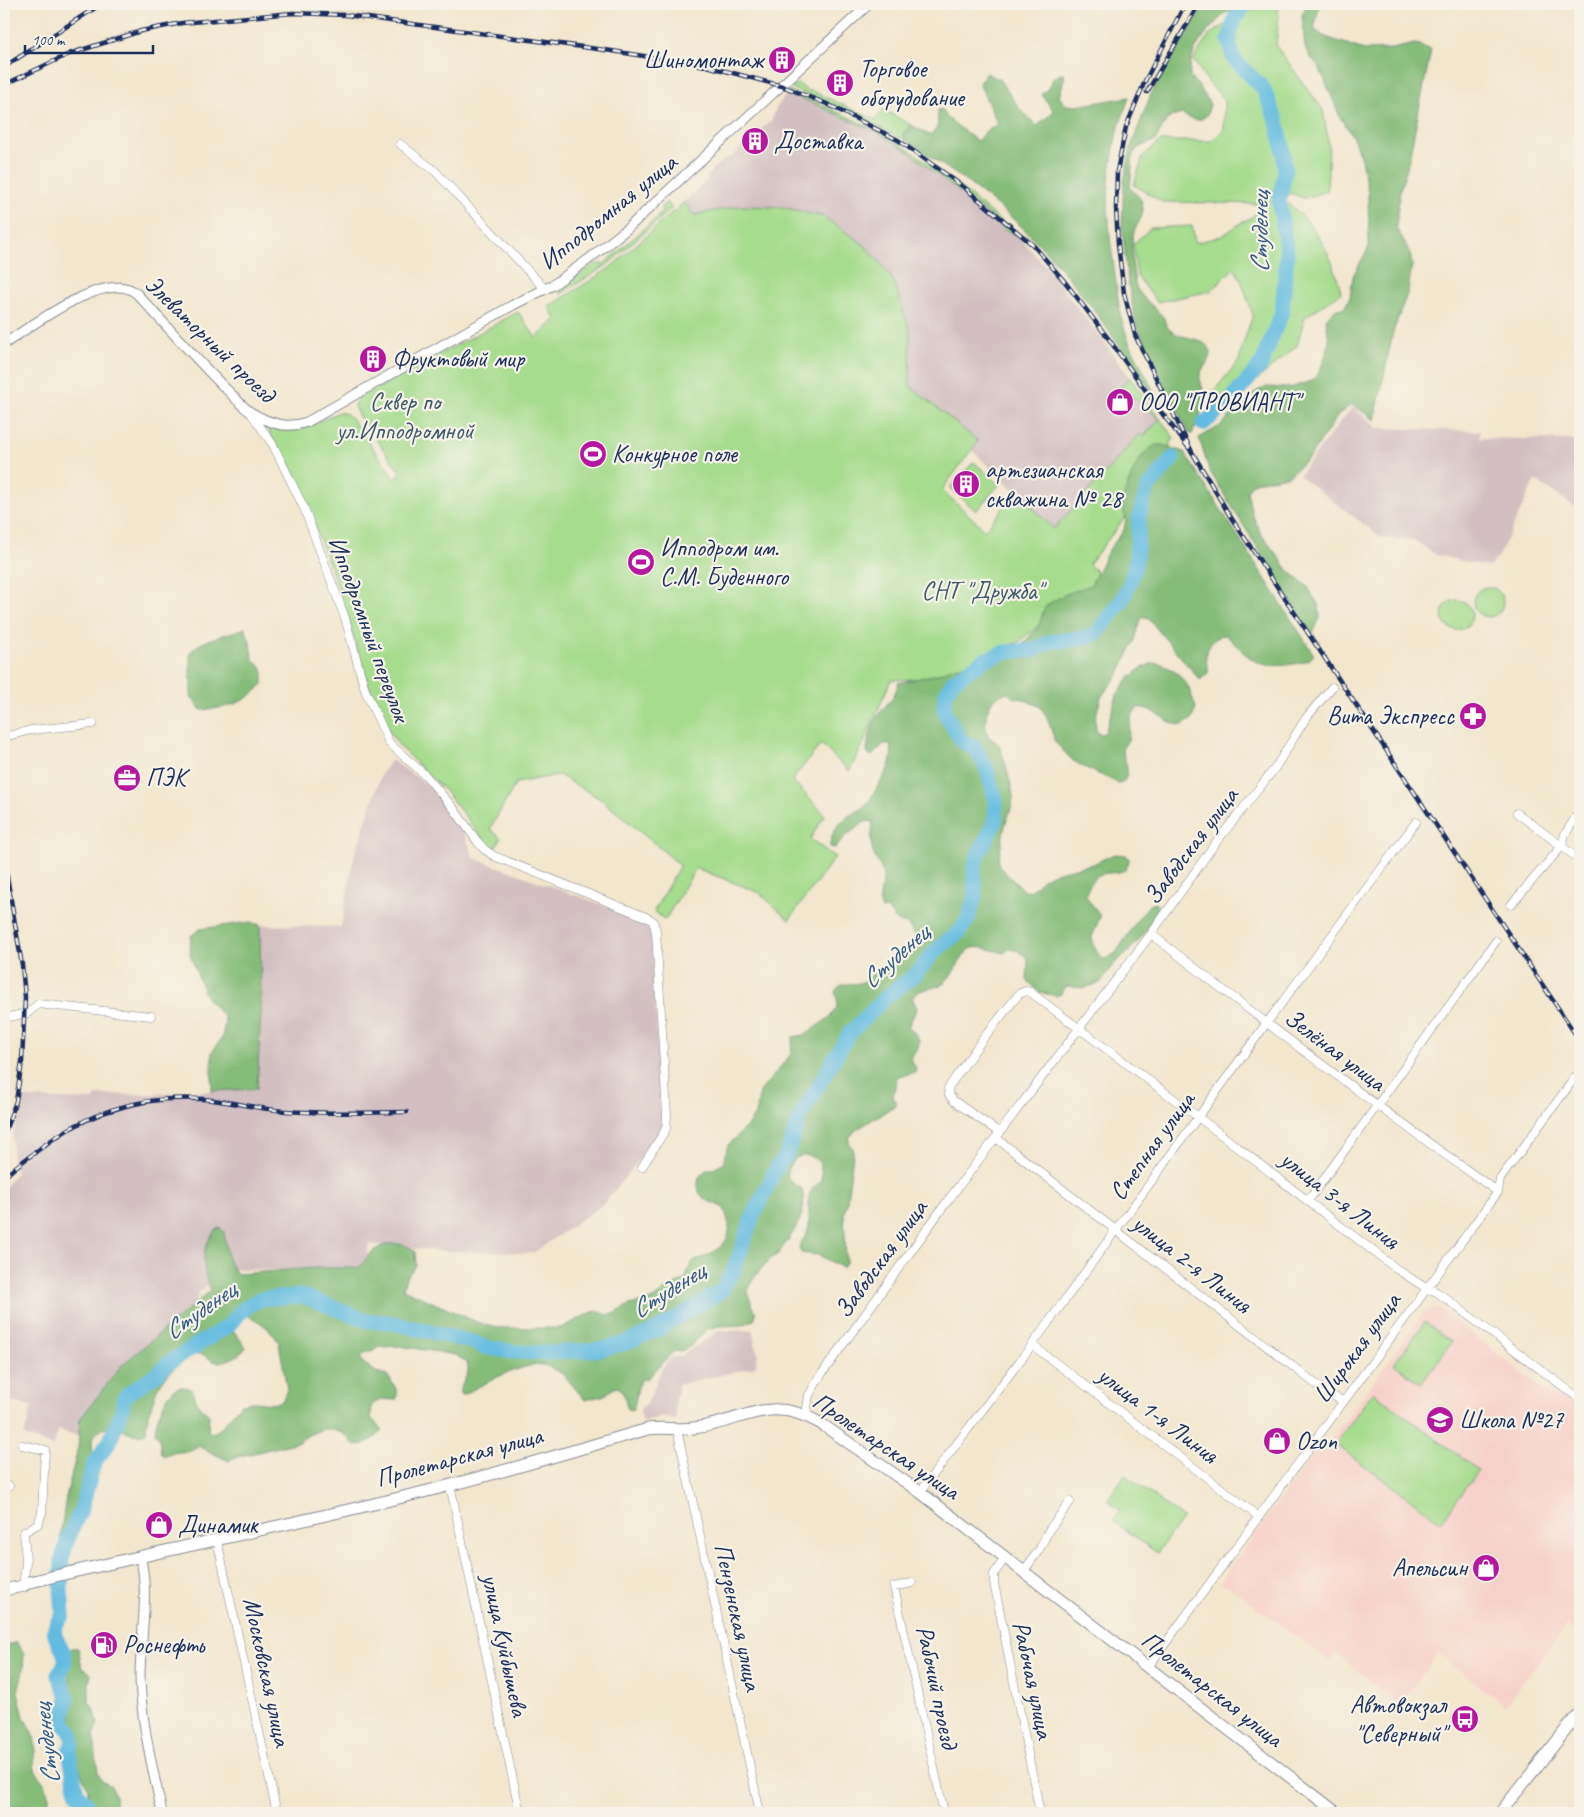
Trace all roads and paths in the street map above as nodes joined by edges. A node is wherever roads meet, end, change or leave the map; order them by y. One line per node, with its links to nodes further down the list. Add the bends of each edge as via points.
1 (869, 4): 3 (street, Ипподромная улица, via 628,228)
2 (400, 144): 3 (street, via 435,171)
3 (545, 289): 6 (street, Ипподромная улица, via 319,416 299,425)
4 (4, 344): 5 (street, Элеваторный проезд, via 76,299 102,289 126,287 137,294)
5 (250, 412): 6 (street, Элеваторный проезд); 26 (street, Ипподромный переулок, via 273,445 304,508 345,618 365,690 389,743 426,776 489,853 655,924 667,1115 666,1129)
6 (283, 426)
7 (1332, 687): 16 (street, Заводская улица, via 1306,718 1275,768 1214,845)
8 (93, 724): 9 (street)
9 (4, 736)
10 (1580, 811): 13 (street, via 1565,834)
11 (1517, 813): 13 (street)
12 (1416, 822): 20 (street, Степная улица)
13 (1562, 846): 14 (street); 15 (street)
14 (1580, 860)
15 (1511, 905)
16 (1151, 934): 20 (street, Зелёная улица); 21 (street, Заводская улица)
17 (1496, 941): 23 (street)
18 (151, 1016): 19 (street, via 38,1004 28,1013)
19 (4, 1018)
20 (1266, 1024): 23 (street, Зелёная улица); 24 (street, Степная улица)
21 (1079, 1027): 24 (street, улица 3-я Линия); 25 (street, Заводская улица); 25 (street, via 1026,990 1019,994 982,1040 949,1085 948,1095)
22 (1576, 1076): 27 (street, Широкая улица, via 1500,1179)
23 (1376, 1106): 27 (street, Зелёная улица); 28 (street)
24 (1198, 1116): 28 (street, улица 3-я Линия); 29 (street, Степная улица)
25 (998, 1136): 29 (street, улица 2-я Линия); 34 (street, Заводская улица, via 820,1376 809,1395)
26 (642, 1168)
27 (1498, 1192): 30 (street, Широкая улица)
28 (1308, 1201): 30 (street, улица 3-я Линия)
29 (1116, 1230): 31 (street, Степная улица); 33 (street, улица 2-я Линия, via 1326,1392)
30 (1426, 1288): 32 (street, улица 3-я Линия, via 1437,1292); 33 (street, Широкая улица)
31 (1032, 1345): 38 (street, Степная улица); 40 (street, улица 1-я Линия)
32 (1580, 1399)
33 (1343, 1401): 40 (street, Широкая улица)
34 (806, 1415): 35 (main road, Пролетарская улица, via 790,1410 763,1410 694,1428); 38 (main road, Пролетарская улица)
35 (677, 1429): 37 (main road, Пролетарская улица, via 648,1429); 53 (street, Пензенская улица)
36 (22, 1446): 46 (street, via 45,1450 42,1513 38,1524 24,1532)
37 (450, 1485): 41 (main road, Пролетарская улица); 52 (street, улица Куйбышева)
38 (920, 1492): 43 (main road, Пролетарская улица)
39 (1070, 1502): 44 (street)
40 (1259, 1517): 48 (street, Широкая улица)
41 (217, 1540): 42 (main road, Пролетарская улица); 51 (street, Московская улица)
42 (140, 1556): 46 (main road, Пролетарская улица); 50 (street, via 144,1570 142,1706)
43 (1006, 1558): 44 (main road, Пролетарская улица); 55 (street, Рабочая улица, via 994,1574 994,1583)
44 (1023, 1572): 48 (main road, Пролетарская улица)
45 (912, 1583): 54 (street, Рабочий проезд, via 894,1587)
46 (26, 1584): 47 (main road, Пролетарская улица)
47 (4, 1590)
48 (1148, 1667): 56 (main road, Пролетарская улица)
49 (1580, 1712): 57 (main road)
50 (162, 1813)
51 (277, 1813)
52 (520, 1813)
53 (760, 1813)
54 (944, 1813)
55 (1040, 1813)
56 (1335, 1813)
57 (1500, 1813)

